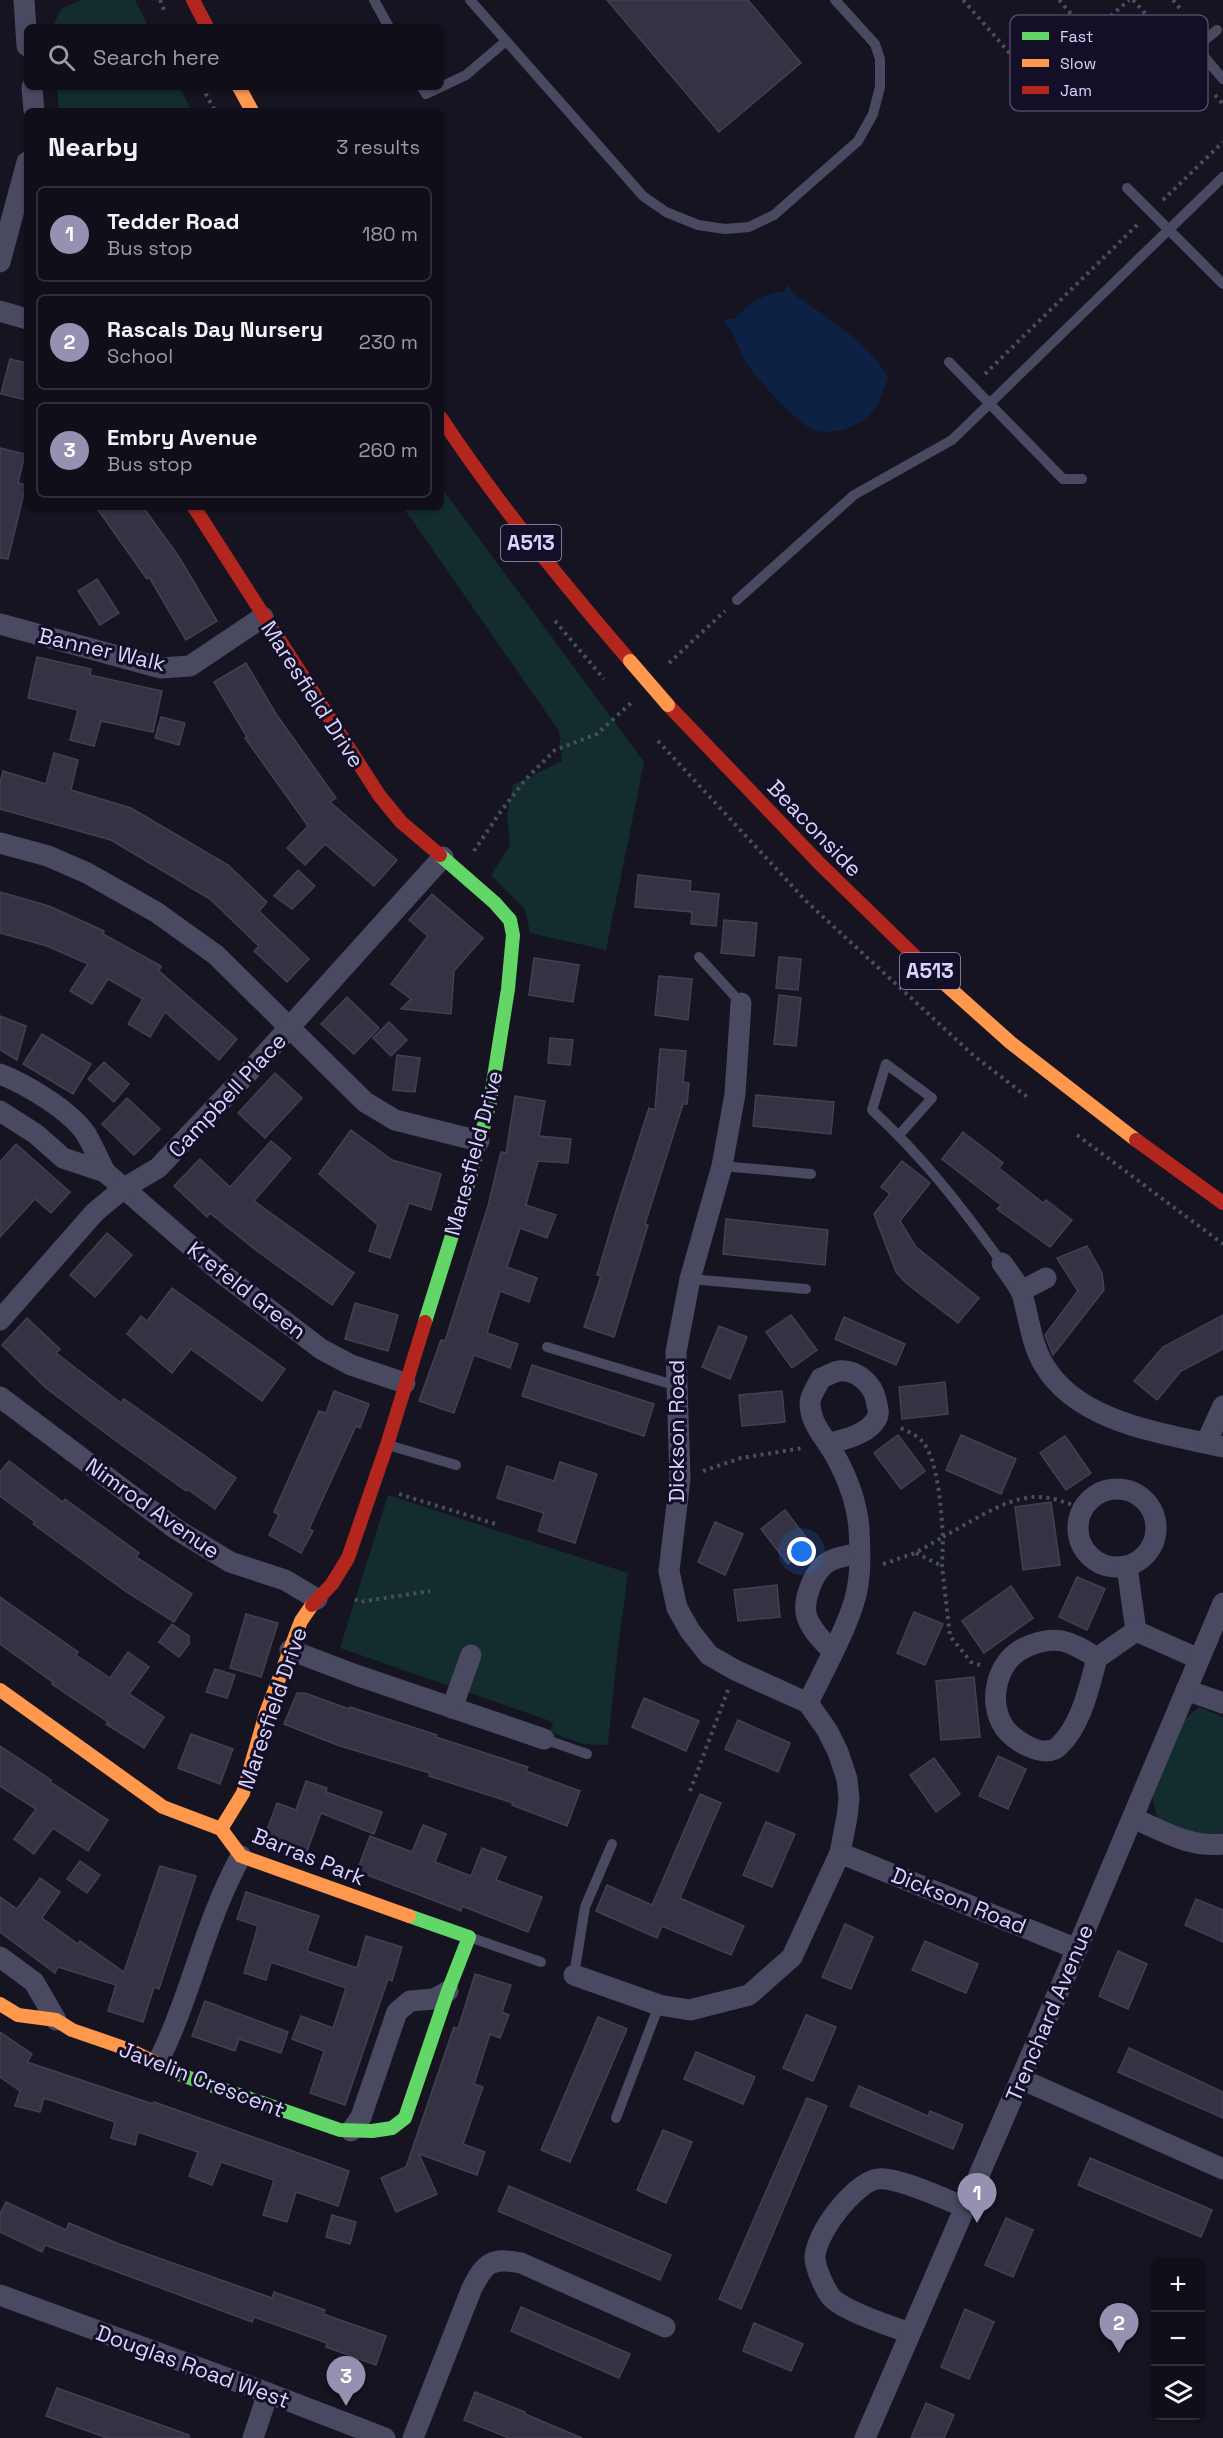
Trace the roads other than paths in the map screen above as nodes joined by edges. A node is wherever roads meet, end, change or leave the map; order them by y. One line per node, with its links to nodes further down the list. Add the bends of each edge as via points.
1 (24, 0): 6 (street)
2 (193, 0): 7 (main road)
3 (374, 0): 8 (lane)
4 (470, 0): 11 (lane)
5 (836, 0): 11 (lane, via 874,44 880,59 880,87 873,114 858,141 774,215 749,227 698,225 666,212 643,196)
6 (26, 24)
7 (205, 24)
8 (387, 24)
9 (1217, 30): 10 (lane)
10 (1208, 37)
11 (506, 41): 14 (lane, via 466,75)
12 (1208, 61): 13 (lane)
13 (1223, 79)
14 (444, 85)
15 (32, 90): 17 (street)
16 (241, 90): 18 (main road)
17 (34, 108)
18 (250, 108)
19 (24, 173): 23 (street)
20 (1223, 177): 22 (lane)
21 (1127, 188): 22 (lane)
22 (1170, 230): 24 (lane); 28 (lane)
23 (0, 262)
24 (1223, 284)
25 (0, 311): 26 (street)
26 (24, 318)
27 (948, 362): 28 (lane)
28 (989, 405): 30 (lane, via 1063,479); 32 (lane, via 952,440 854,495)
29 (444, 422): 48 (main road, Beaconside / A513, bridge, via 563,584 771,815 974,1011 1037,1064)
30 (1082, 479)
31 (196, 510): 33 (main road, Maresfield Drive)
32 (737, 600)
33 (263, 617): 34 (street, Banner Walk, via 190,666 161,668); 36 (main road, Maresfield Drive, via 379,795 401,822)
34 (0, 624)
35 (0, 843): 39 (street, via 48,856 87,873 156,912 216,955)
36 (450, 863): 39 (street, Campbell Place); 43 (main road, Maresfield Drive, via 510,920 513,935 490,1102)
37 (699, 957): 38 (lane)
38 (741, 1003): 44 (street, Dickson Road, via 735,1094)
39 (289, 1028): 43 (street, via 365,1102 394,1120); 47 (street, Campbell Place, via 158,1168)
40 (0, 1074): 45 (street, Krefeld Green, via 21,1082 63,1112 85,1133)
41 (0, 1111): 45 (street, Krefeld Green, via 36,1134 63,1158)
42 (899, 1135): 42 (lane, via 872,1110 886,1064 932,1098); 49 (lane, via 945,1185)
43 (479, 1141): 56 (main road, Maresfield Drive)
44 (722, 1166): 46 (lane); 51 (street, Dickson Road)
45 (105, 1172): 47 (street, Krefeld Green)
46 (811, 1174)
47 (124, 1188): 54 (street, Campbell Place, via 95,1212); 56 (street, Krefeld Green, via 224,1275 321,1349 351,1365)
48 (1223, 1203)
49 (1002, 1263): 53 (street)
50 (1046, 1278): 53 (street)
51 (690, 1279): 52 (lane); 57 (street, Dickson Road, via 676,1352)
52 (806, 1289)
53 (1021, 1292): 62 (street, via 1043,1364 1070,1393 1149,1432)
54 (0, 1320)
55 (547, 1347): 57 (lane)
56 (405, 1383): 61 (main road, Maresfield Drive)
57 (677, 1386): 76 (street, Dickson Road, via 680,1479 669,1571 677,1608 710,1654 735,1670)
58 (0, 1397): 66 (street, Nimrod Avenue, via 176,1529 230,1562 285,1580)
59 (1223, 1406): 62 (street)
60 (828, 1444): 60 (street, via 812,1418 810,1400 821,1378 840,1371 861,1376 874,1392 877,1418 855,1436); 64 (street, via 856,1505)
61 (387, 1445): 63 (lane); 66 (main road, Maresfield Drive, via 348,1558)
62 (1214, 1445)
63 (456, 1465)
64 (859, 1561): 70 (street, via 858,1586); 70 (street, via 837,1558 824,1566 810,1586 807,1617)
65 (1127, 1566): 65 (street, via 1097,1562 1079,1538 1078,1523 1083,1509 1102,1492 1128,1490 1149,1504 1155,1516 1157,1529 1149,1553); 68 (street)
66 (317, 1599): 69 (main road, Maresfield Drive)
67 (1223, 1603): 73 (street, Trenchard Avenue)
68 (1136, 1630): 72 (street); 73 (street)
69 (290, 1650): 78 (street); 82 (main road, Maresfield Drive, via 266,1713 243,1793)
70 (832, 1651): 76 (street)
71 (471, 1654): 78 (street)
72 (1096, 1658): 72 (street, via 1086,1699 1071,1732 1058,1748 1044,1751 1027,1746 1005,1729 995,1698 1000,1673 1017,1651 1060,1639)
73 (1198, 1659): 75 (street, Trenchard Avenue)
74 (0, 1690): 82 (main road, Barras Park, via 163,1807)
75 (1186, 1690): 77 (street); 81 (street, Trenchard Avenue)
76 (808, 1702): 85 (street, via 827,1730 847,1779 849,1798)
77 (1223, 1703)
78 (453, 1708): 79 (street)
79 (544, 1739): 80 (lane)
80 (587, 1754)
81 (1133, 1818): 84 (street, via 1187,1842); 88 (street, Trenchard Avenue)
82 (221, 1829): 86 (main road, Barras Park)
83 (612, 1844): 91 (lane, via 585,1907)
84 (1223, 1844)
85 (840, 1853): 88 (street, Dickson Road); 94 (street, via 792,1956 767,1981 749,1995 690,2010)
86 (241, 1856): 87 (main road, Barras Park); 96 (street)
87 (469, 1937): 90 (lane); 92 (main road, Javelin Crescent)
88 (1077, 1949): 97 (street, Trenchard Avenue)
89 (0, 1957): 95 (street, via 34,1982)
90 (541, 1962)
91 (574, 1975): 94 (street)
92 (448, 1991): 99 (street, via 434,2000 410,2001 397,2012 361,2116); 99 (main road, Javelin Crescent, via 405,2118 392,2128)
93 (0, 2004): 95 (main road, Javelin Crescent, via 18,2015)
94 (659, 2005): 98 (lane)
95 (56, 2020): 96 (main road, Javelin Crescent, via 72,2030)
96 (158, 2062): 99 (main road, Javelin Crescent, via 184,2076 322,2125)
97 (1021, 2079): 100 (street); 101 (street, Trenchard Avenue)
98 (616, 2118)
99 (351, 2131)
100 (1223, 2169)
101 (964, 2207): 104 (street, Trenchard Avenue); 104 (street, via 896,2181 878,2179 859,2186 820,2240 815,2258 831,2297)
102 (0, 2295): 105 (street, Douglas Road West)
103 (665, 2327): 108 (street, via 521,2263 492,2262 482,2268 472,2288)
104 (909, 2333): 109 (street, Trenchard Avenue)
105 (268, 2393): 106 (street); 107 (street, Douglas Road West)
106 (253, 2438)
107 (385, 2438)
108 (413, 2438)
109 (865, 2438)

